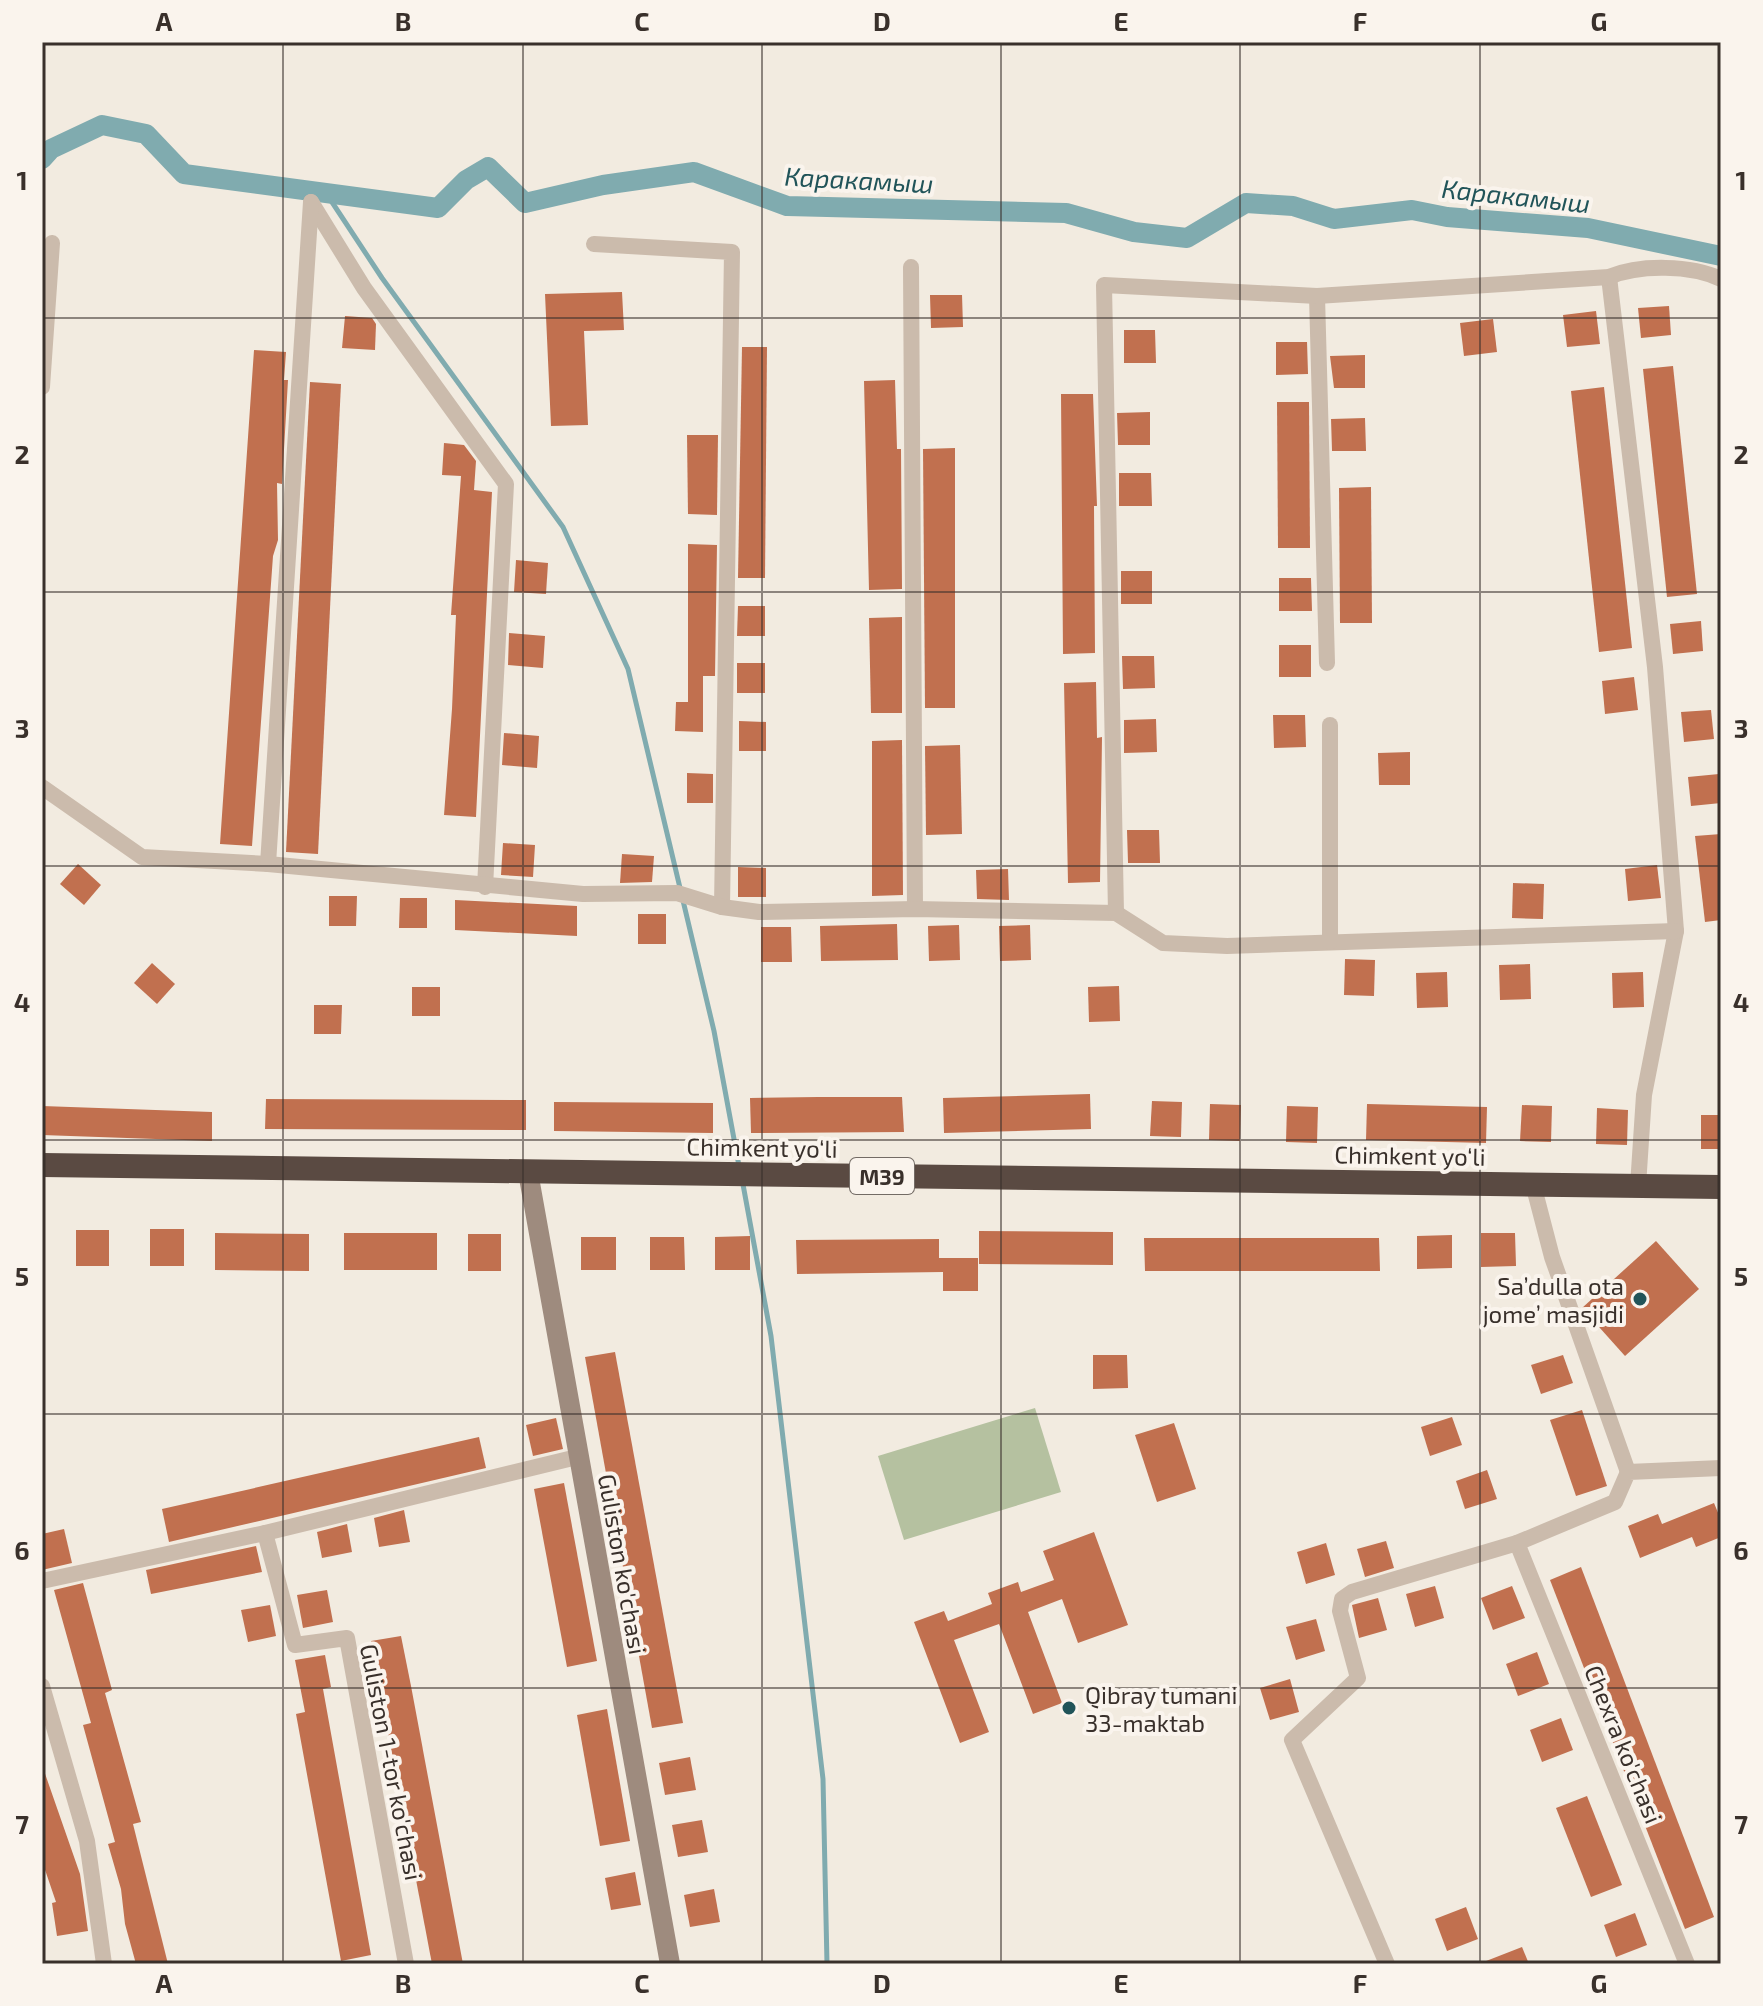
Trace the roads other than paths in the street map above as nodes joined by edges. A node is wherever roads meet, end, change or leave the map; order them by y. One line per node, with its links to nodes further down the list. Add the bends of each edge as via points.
1 (52, 243): 7 (street)
2 (594, 244): 13 (street, via 732,252)
3 (911, 267): 14 (street)
4 (1609, 277): 5 (street, via 1629,268 1705,272); 6 (street); 16 (street, via 1655,667)
5 (1721, 279)
6 (1317, 296): 8 (street); 15 (street, via 1104,285)
7 (42, 387)
8 (1327, 663)
9 (1330, 725): 17 (street)
10 (42, 787): 11 (street, via 142,857)
11 (268, 864): 12 (street); 12 (street, via 311,202 364,288 506,484)
12 (485, 887): 13 (street, via 677,893)
13 (722, 907): 14 (street, via 801,913)
14 (915, 909): 15 (street)
15 (1116, 913): 17 (street, via 1163,943)
16 (1676, 931): 17 (street); 21 (street, via 1644,1095)
17 (1330, 942)
18 (42, 1165): 19 (highway, Chimkent yo‘li / M39)
19 (528, 1172): 20 (highway, Chimkent yo‘li / M39); 23 (main road, Guliston ko'chasi)
20 (1533, 1184): 21 (highway, Chimkent yo‘li / M39); 25 (street, via 1552,1257)
21 (1638, 1186): 22 (highway, Chimkent yo‘li / M39)
22 (1721, 1187)
23 (577, 1457): 26 (street); 32 (main road, Guliston ko'chasi)
24 (1721, 1468): 25 (street)
25 (1628, 1472): 27 (street, via 1615,1502)
26 (265, 1533): 28 (street); 31 (street, Guliston 1-tor ko'chasi, via 295,1645 347,1638)
27 (1517, 1543): 33 (street, via 1342,1599 1340,1611 1358,1678 1292,1740); 34 (street, Chexra ko'chasi)
28 (42, 1581)
29 (42, 1686): 30 (street, via 87,1841)
30 (104, 1964)
31 (406, 1964)
32 (670, 1964)
33 (1387, 1964)
34 (1687, 1964)

